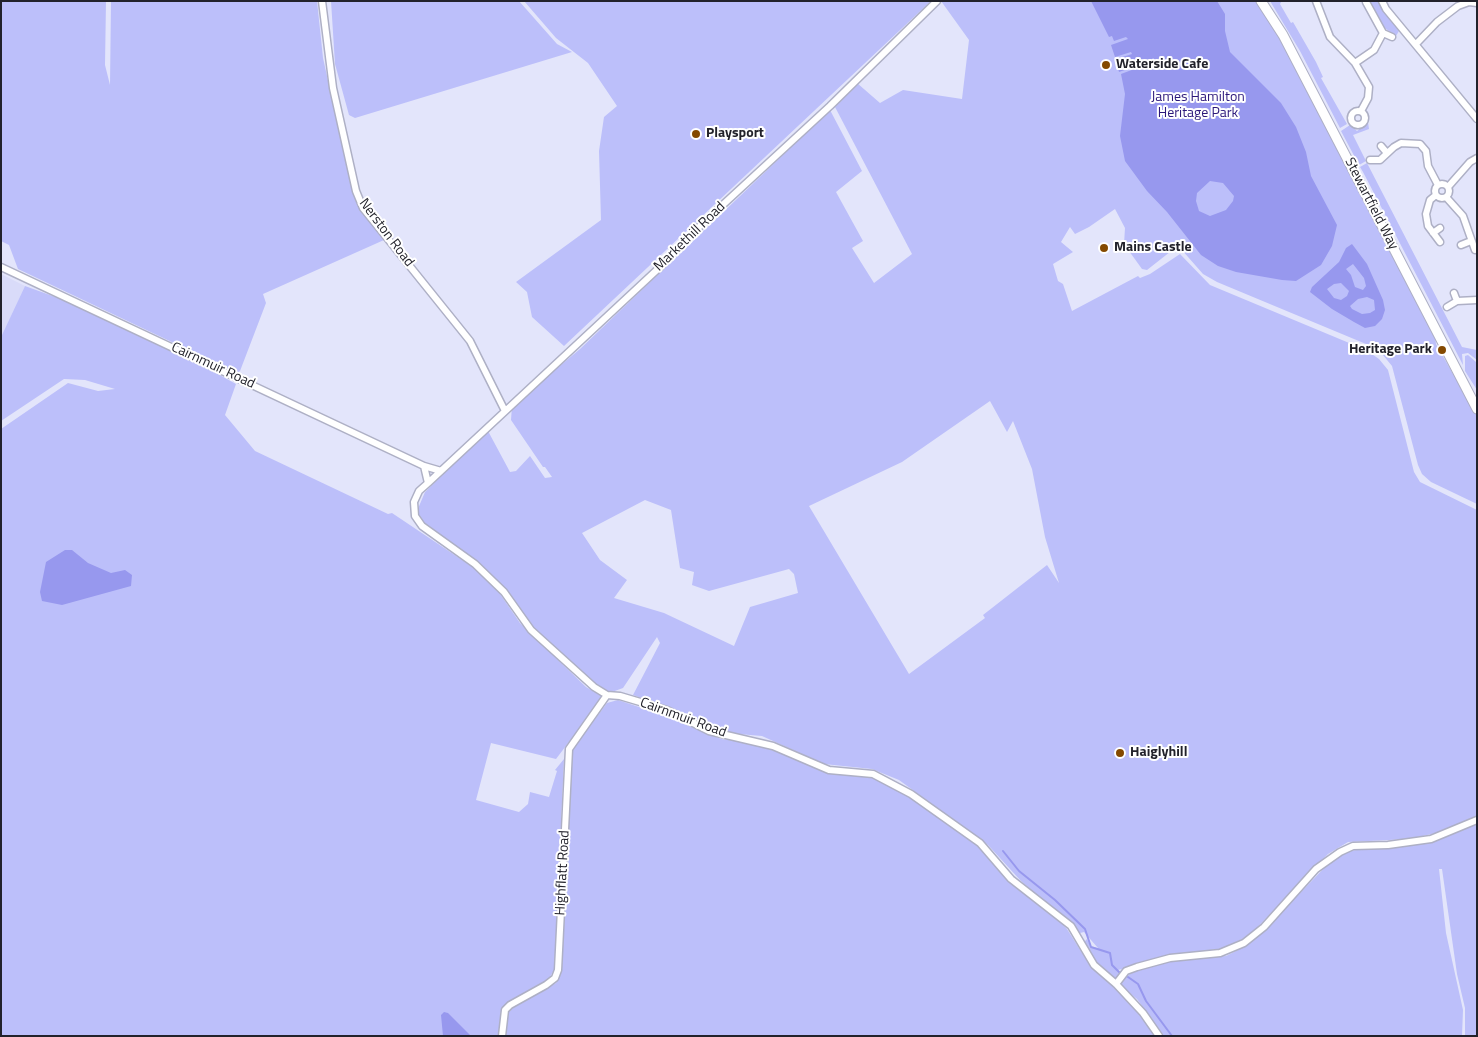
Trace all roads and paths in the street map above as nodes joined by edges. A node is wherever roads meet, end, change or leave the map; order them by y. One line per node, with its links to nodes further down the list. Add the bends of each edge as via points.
1 (322, 1): 34 (street, Nerston Road, via 332,88 356,191 363,208 470,341)
2 (937, 1): 34 (street, Markethill Road, via 830,106)
3 (1261, 1): 33 (street, Stewartfield Way, via 1283,35)
4 (1316, 1): 11 (street, via 1330,37)
5 (1382, 1): 10 (street)
6 (1366, 2): 8 (street)
7 (1477, 2): 10 (street, via 1458,6)
8 (1383, 33): 9 (street); 11 (street, via 1374,50)
9 (1392, 37)
10 (1416, 44): 13 (street)
11 (1355, 63): 12 (street, via 1369,87 1368,98)
12 (1361, 111)
13 (1477, 119)
14 (1380, 146): 15 (street)
15 (1387, 153): 17 (street, via 1380,160); 18 (street, via 1402,143 1420,144 1426,151 1428,166)
16 (1477, 158): 19 (street)
17 (1370, 160)
18 (1438, 185): 19 (street); 20 (street)
19 (1448, 187): 21 (street)
20 (1436, 195): 21 (street); 23 (street, via 1430,200 1426,214)
21 (1446, 197): 24 (street, via 1463,216)
22 (1440, 228): 23 (street)
23 (1433, 233): 25 (street)
24 (1471, 241): 26 (street); 27 (street)
25 (1440, 242)
26 (1461, 245)
27 (1475, 250)
28 (1, 267): 35 (street, Cairnmuir Road)
29 (1454, 293): 31 (street)
30 (1477, 300): 31 (street)
31 (1457, 302): 32 (street)
32 (1447, 307)
33 (1477, 409)
34 (505, 411): 36 (street, Markethill Road)
35 (424, 466): 36 (street, Cairnmuir Road); 37 (street)
36 (441, 471): 37 (street, Cairnmuir Road)
37 (428, 483): 38 (street, Cairnmuir Road, via 414,502 415,516 422,526 475,564 504,592 531,630)
38 (607, 695): 40 (street, Cairnmuir Road, via 667,710 709,731 774,746 829,770 872,774 911,794 980,843 1011,878 1071,926 1094,965); 41 (street, Highflatt Road, via 569,749 558,970 546,986 505,1010)
39 (1477, 820): 40 (street, via 1431,838 1388,845 1353,846 1316,869 1264,927 1244,943 1220,952 1176,957 1137,967 1126,971)
40 (1116, 984): 42 (street, Cairnmuir Road)
41 (502, 1036)
42 (1159, 1036)

